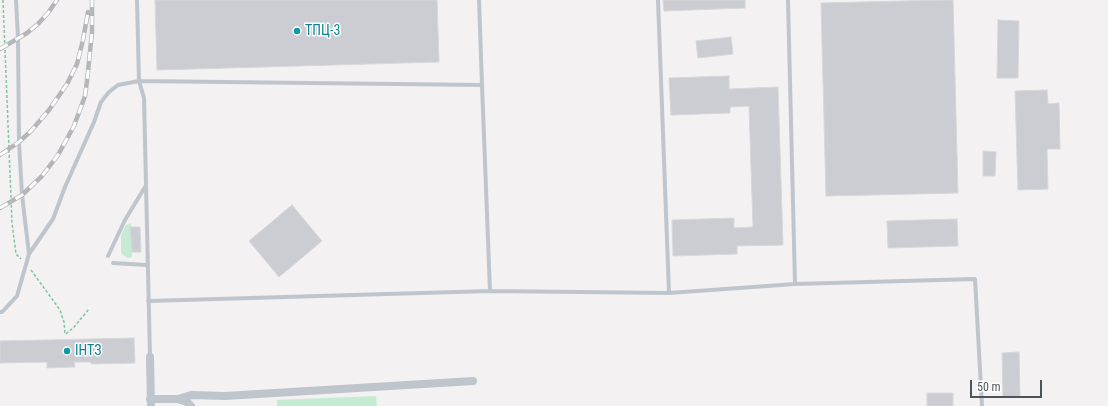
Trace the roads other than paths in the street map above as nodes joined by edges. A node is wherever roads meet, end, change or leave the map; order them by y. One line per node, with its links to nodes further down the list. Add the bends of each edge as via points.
1 (16, 0): 9 (lane, via 19,142)
2 (137, 0): 6 (lane)
3 (479, 0): 7 (lane)
4 (658, 0): 15 (lane)
5 (788, 0): 13 (lane)
6 (139, 81): 7 (lane); 8 (lane, via 144,98); 9 (lane, via 118,85 101,102 53,219)
7 (482, 85): 14 (lane)
8 (145, 187): 10 (lane, via 125,220); 12 (lane)
9 (29, 254): 17 (lane, via 17,296)
10 (108, 256)
11 (113, 263): 12 (lane)
12 (147, 265): 16 (lane)
13 (795, 284): 15 (lane); 23 (lane, via 975,279)
14 (490, 291): 15 (lane); 16 (lane)
15 (669, 292)
16 (148, 301): 18 (lane)
17 (0, 312)
18 (150, 357): 21 (street)
19 (473, 381): 20 (street, via 225,396 191,395)
20 (178, 399): 21 (street); 22 (street)
21 (151, 402)
22 (191, 406)
23 (982, 406)

